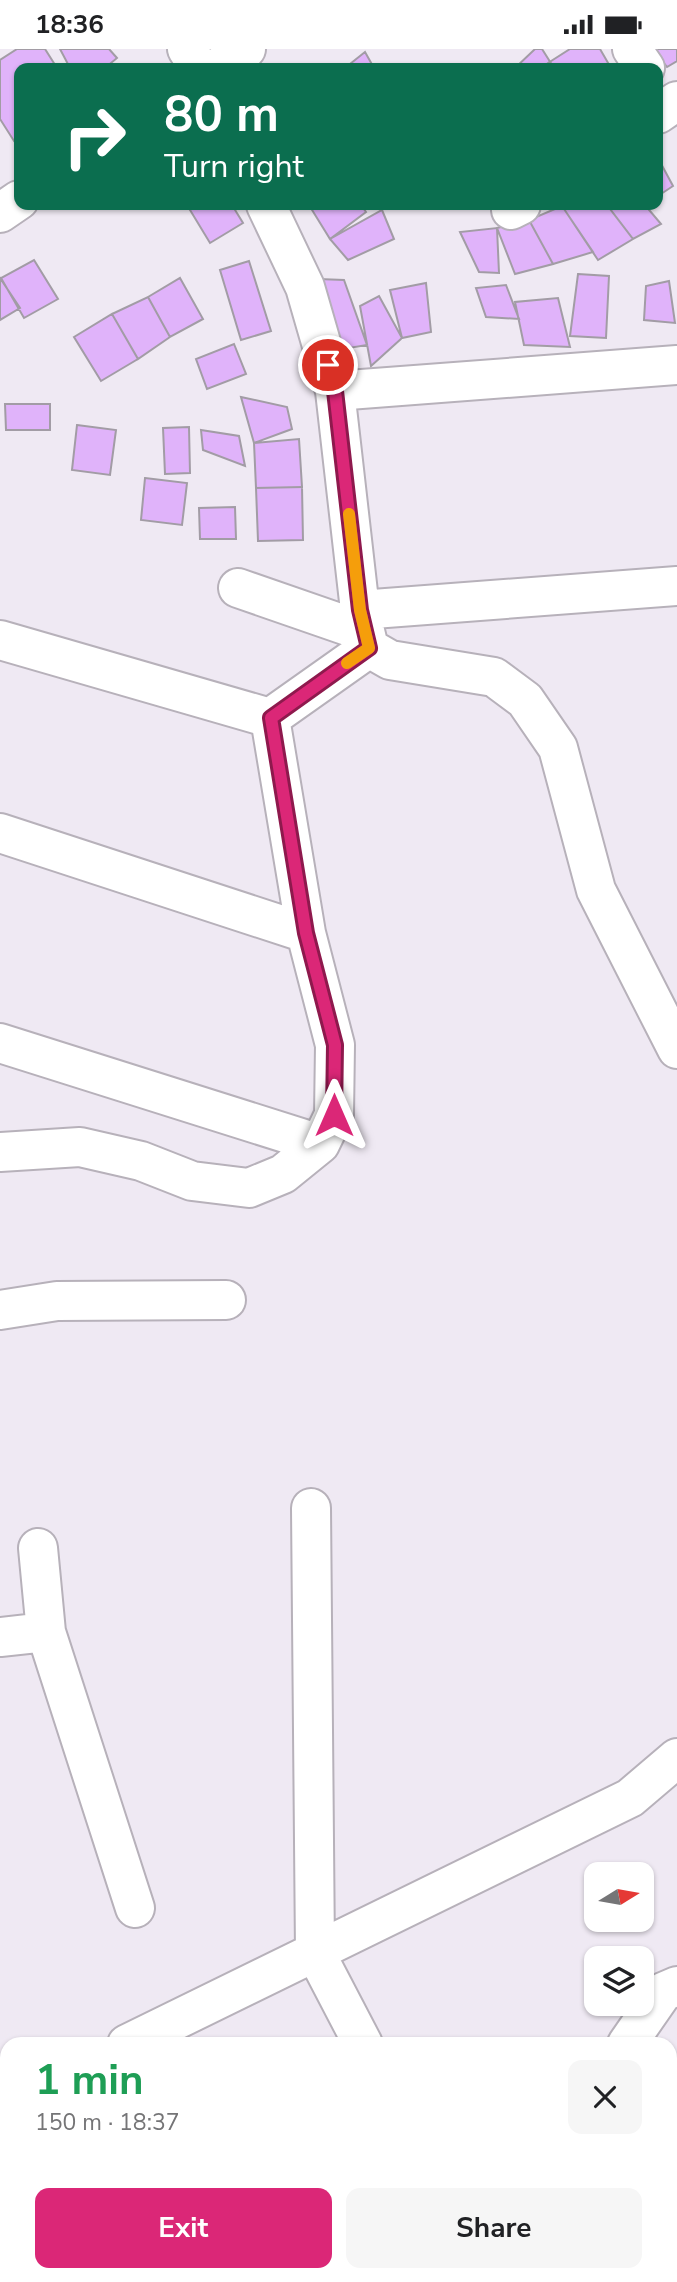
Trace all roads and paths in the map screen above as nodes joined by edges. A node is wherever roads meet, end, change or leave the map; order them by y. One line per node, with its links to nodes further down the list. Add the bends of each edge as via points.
1 (246, 49): 2 (street)
2 (225, 63)
3 (268, 210): 5 (street, via 305,287)
4 (677, 365): 5 (street)
5 (335, 391): 8 (street)
6 (677, 586): 8 (street)
7 (238, 588): 8 (street)
8 (365, 630): 10 (street); 14 (street, via 390,660 494,677 525,700 558,748 596,890)
9 (0, 639): 10 (street)
10 (271, 718): 12 (street)
11 (0, 833): 12 (street)
12 (306, 933): 15 (street, via 335,1045 334,1115)
13 (0, 1043): 15 (street)
14 (677, 1049)
15 (320, 1144): 16 (street, via 283,1174 249,1188 192,1181 141,1161 80,1147)
16 (0, 1152)
17 (226, 1300): 18 (street, via 57,1301)
18 (0, 1310)
19 (311, 1508): 25 (street)
20 (37, 1548): 21 (street)
21 (46, 1632): 22 (street); 24 (street)
22 (0, 1637)
23 (677, 1758): 25 (street, via 630,1798)
24 (135, 1908)
25 (315, 1952): 27 (street); 28 (street)
26 (677, 1986): 29 (street, via 663,1992)
27 (141, 2037)
28 (359, 2037)
29 (632, 2037)

